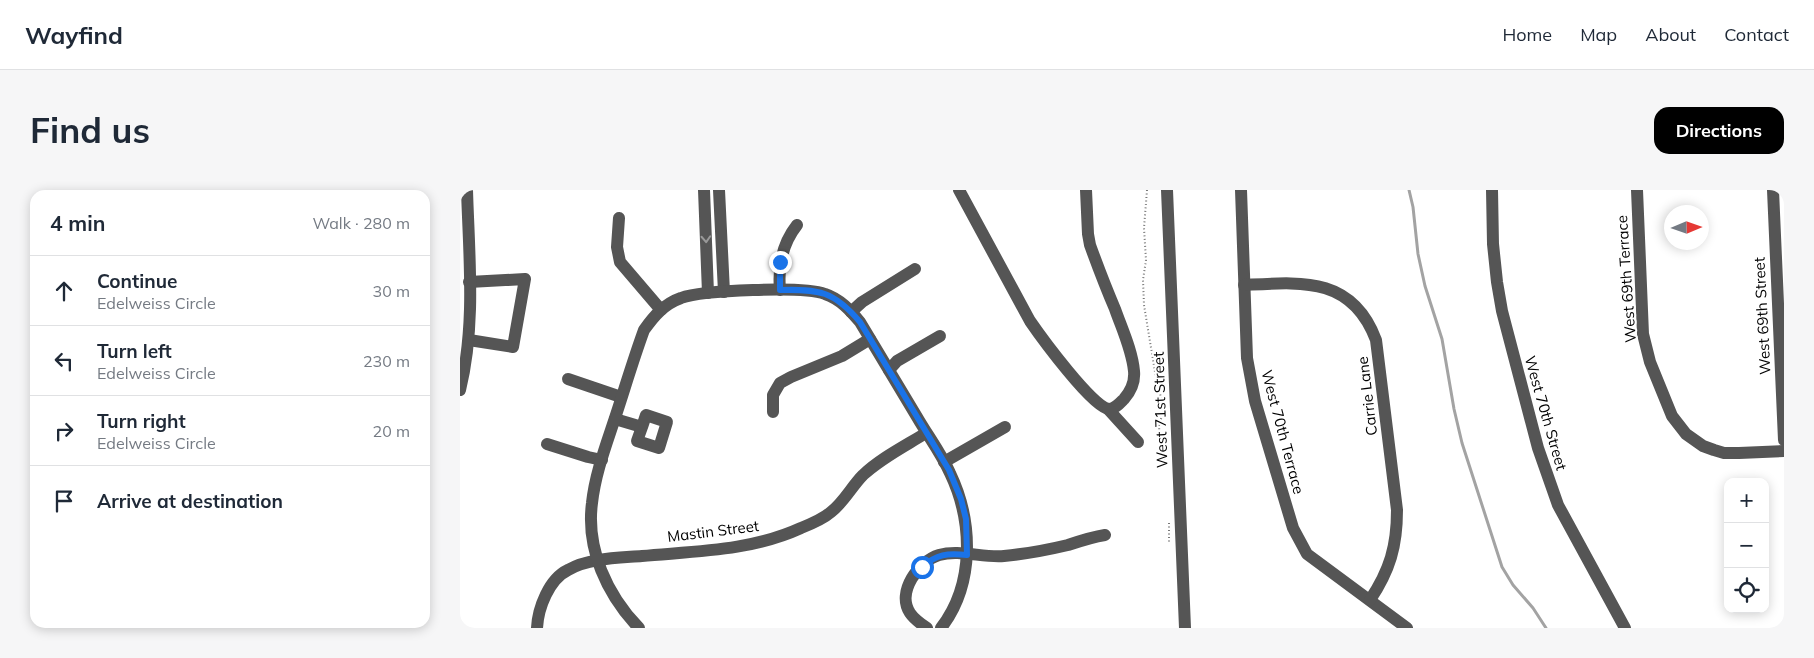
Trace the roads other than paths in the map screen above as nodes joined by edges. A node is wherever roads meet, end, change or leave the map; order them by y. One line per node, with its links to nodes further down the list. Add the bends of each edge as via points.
1 (467, 190): 15 (street)
2 (704, 190): 18 (street, one-way to 18)
3 (719, 190): 17 (street)
4 (959, 190): 28 (street, via 1030,322 1082,387)
5 (1086, 190): 28 (street, via 1090,245 1133,362 1132,386 1115,408)
6 (1167, 190): 48 (street, West 71st Street)
7 (1241, 190): 14 (street, West 70th Terrace)
8 (1492, 190): 50 (street, West 70th Street, via 1494,254 1502,311 1538,448 1558,505)
9 (1637, 190): 37 (street, West 69th Terrace, via 1643,334 1650,362 1672,416 1686,434 1714,450 1724,453)
10 (1773, 190): 34 (street, West 69th Street)
11 (619, 218): 19 (street, via 617,247 620,262)
12 (797, 225): 16 (street, via 780,262)
13 (915, 269): 20 (street)
14 (1244, 285): 43 (street, West 70th Terrace, via 1250,377 1293,528 1307,554); 43 (street, Carrie Lane, via 1306,283 1330,289 1356,305 1373,331 1397,526 1389,567)
15 (466, 289): 23 (street, via 470,323); 23 (street, via 525,279 513,347)
16 (780, 290): 17 (street); 20 (street, via 818,291 841,302)
17 (724, 292): 18 (street)
18 (708, 293): 19 (street, via 682,297)
19 (661, 310): 27 (street, via 644,330)
20 (851, 312): 22 (street)
21 (940, 336): 24 (street)
22 (870, 339): 24 (street); 29 (street, via 842,356 780,383 773,394)
23 (468, 340): 26 (street)
24 (889, 370): 33 (street)
25 (568, 379): 27 (street)
26 (460, 390)
27 (622, 398): 30 (street)
28 (1108, 409): 35 (street)
29 (773, 412)
30 (615, 419): 31 (street); 38 (street)
31 (642, 427)
32 (1005, 427): 39 (street)
33 (926, 433): 39 (street); 42 (street, Mastin Street, via 878,463 825,517 772,540 734,548)
34 (1784, 440)
35 (1138, 442)
36 (546, 444): 38 (street)
37 (1784, 452)
38 (602, 460): 42 (street, via 592,505 592,534)
39 (944, 462): 41 (street, via 961,499 966,519)
40 (1105, 535): 41 (street, via 1003,556)
41 (967, 555): 46 (street, via 935,557 922,567 906,590 910,613); 47 (street, via 959,594)
42 (598, 561): 44 (street, Mastin Street, via 566,570 554,581 546,595); 45 (street, via 614,596)
43 (1370, 600): 49 (street, West 70th Terrace)
44 (538, 628)
45 (639, 628)
46 (927, 628)
47 (941, 628)
48 (1185, 628)
49 (1407, 628)
50 (1625, 628)

